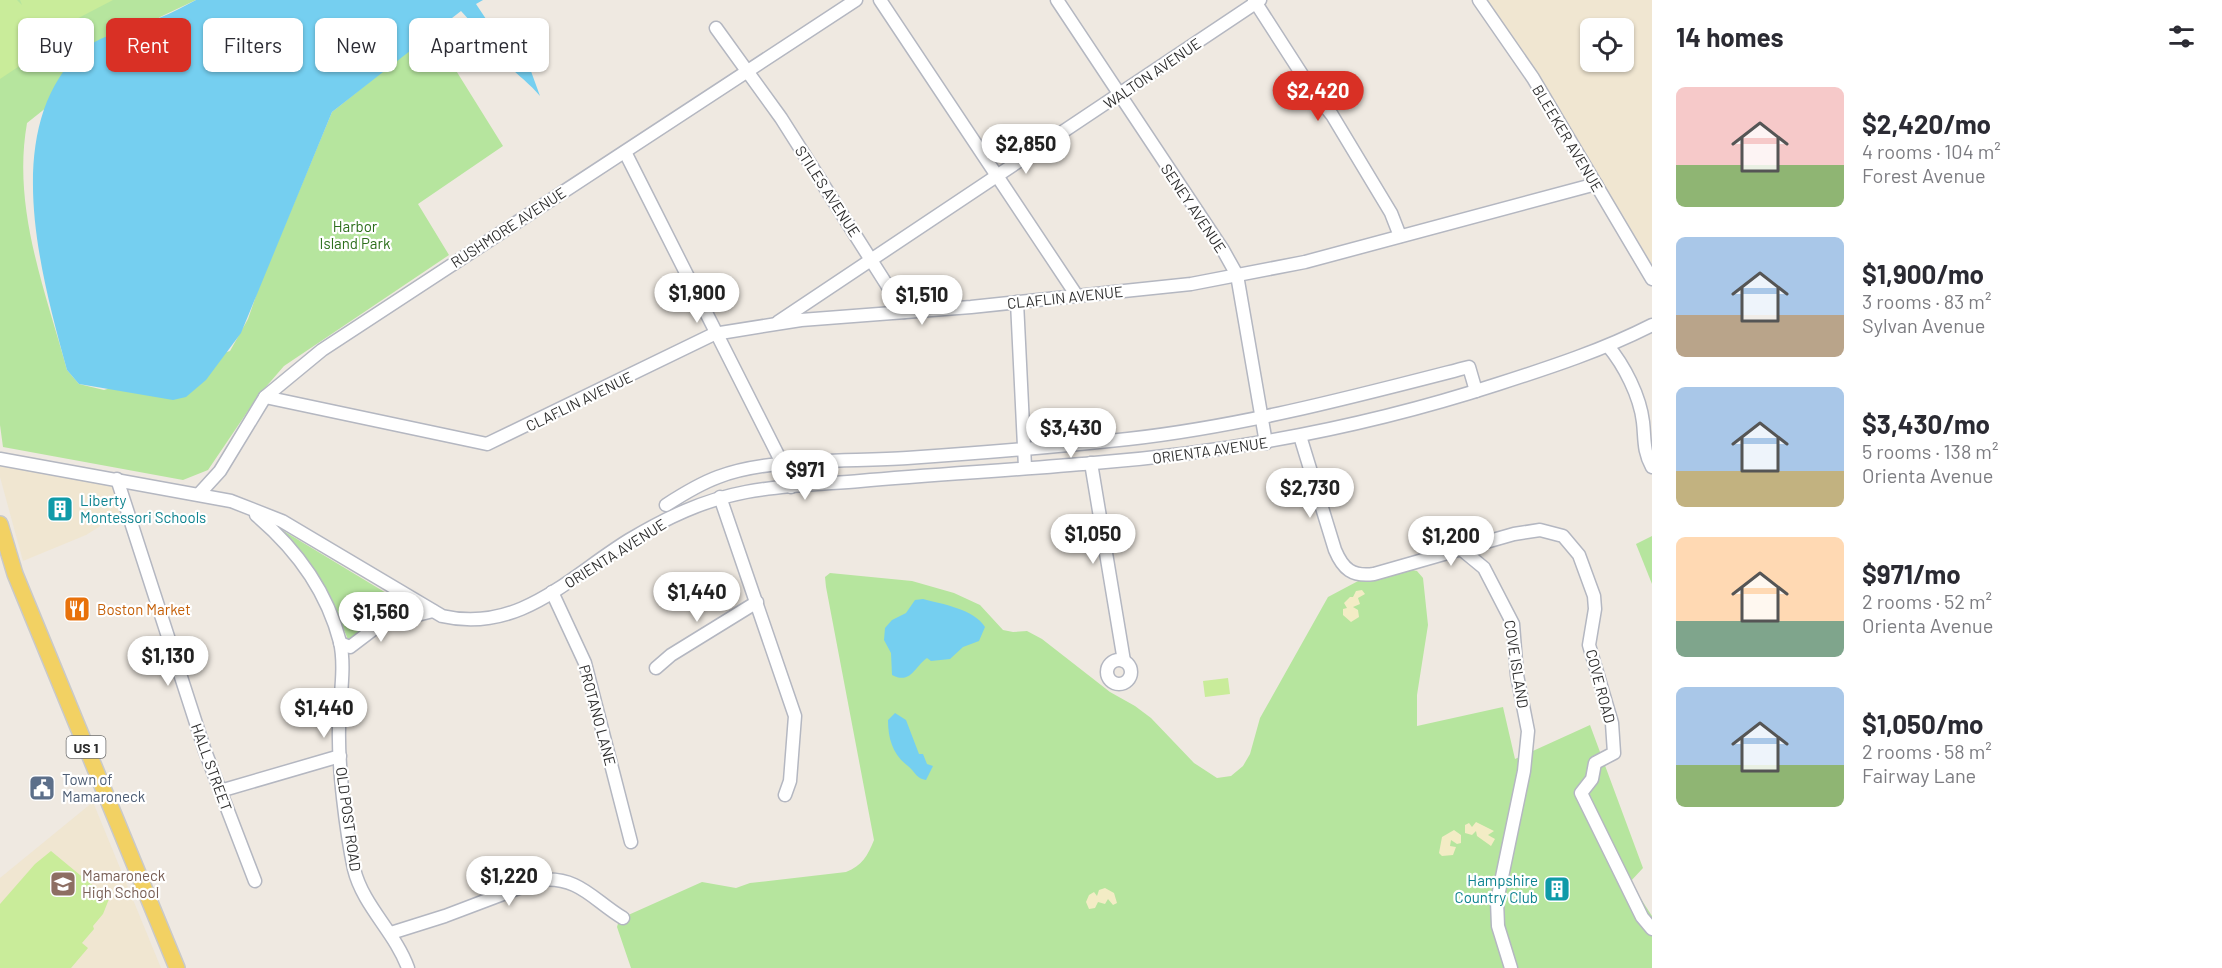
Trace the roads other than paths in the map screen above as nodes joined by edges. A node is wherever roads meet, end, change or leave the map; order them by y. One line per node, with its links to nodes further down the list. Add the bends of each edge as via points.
1 (855, 0): 7 (street, RUSHMORE AVENUE)
2 (880, 0): 10 (street)
3 (1057, 0): 8 (street, SENEY AVENUE)
4 (1479, 0): 11 (street, BLEEKER AVENUE, via 1533,78)
5 (1257, 1): 8 (street, WALTON AVENUE); 12 (street, via 1332,115 1391,213)
6 (716, 28): 7 (street, STILES AVENUE)
7 (748, 72): 9 (street, RUSHMORE AVENUE); 13 (street, STILES AVENUE)
8 (1119, 96): 10 (street, WALTON AVENUE); 14 (street, SENEY AVENUE)
9 (625, 152): 21 (street); 24 (street, RUSHMORE AVENUE, via 322,350)
10 (997, 176): 13 (street, WALTON AVENUE); 16 (street)
11 (1596, 184): 12 (street, CLAFLIN AVENUE); 15 (street, BLEEKER AVENUE)
12 (1400, 236): 14 (street, CLAFLIN AVENUE, via 1305,262)
13 (872, 260): 18 (street, STILES AVENUE); 19 (street, WALTON AVENUE)
14 (1237, 275): 16 (street, CLAFLIN AVENUE); 25 (street, SENEY AVENUE)
15 (1652, 279)
16 (1077, 296): 17 (street, CLAFLIN AVENUE)
17 (1017, 302): 18 (street, CLAFLIN AVENUE); 28 (street)
18 (904, 312): 19 (street, CLAFLIN AVENUE)
19 (775, 324): 21 (street, CLAFLIN AVENUE)
20 (1652, 325): 22 (street, ORIENTA AVENUE)
21 (719, 334): 24 (street, CLAFLIN AVENUE, via 487,444); 32 (street)
22 (1608, 346): 23 (street, ORIENTA AVENUE); 34 (street, via 1628,377 1643,420 1643,445)
23 (1476, 391): 25 (street, ORIENTA AVENUE, via 1469,367); 26 (street, ORIENTA AVENUE, via 1387,417)
24 (265, 397): 38 (street, RUSHMORE AVENUE, via 220,471)
25 (1262, 419): 27 (street, SENEY AVENUE); 28 (street, ORIENTA AVENUE, via 1129,439)
26 (1300, 436): 27 (street, ORIENTA AVENUE); 43 (street, via 1338,558 1346,570 1374,574)
27 (1266, 443): 31 (street, ORIENTA AVENUE)
28 (1024, 448): 29 (street, ORIENTA AVENUE); 33 (street)
29 (906, 458): 32 (street, ORIENTA AVENUE); 35 (street)
30 (0, 459): 36 (street, ORIENTA AVENUE)
31 (1091, 464): 33 (street, ORIENTA AVENUE); 48 (street)
32 (783, 465): 37 (street); 40 (street, ORIENTA AVENUE, via 720,476)
33 (1024, 467): 35 (street, ORIENTA AVENUE)
34 (1652, 467)
35 (908, 477): 37 (street, ORIENTA AVENUE)
36 (117, 479): 38 (street, ORIENTA AVENUE); 51 (street, HALL STREET)
37 (791, 487): 39 (street, ORIENTA AVENUE)
38 (198, 494): 41 (street, ORIENTA AVENUE)
39 (720, 497): 44 (street, ORIENTA AVENUE, via 680,512 628,541); 45 (street)
40 (666, 505)
41 (248, 508): 46 (street, ORIENTA AVENUE, via 282,521); 47 (street, OLD POST ROAD, via 302,562)
42 (1, 532): 58 (main road, US 1)
43 (1461, 549): 56 (street, COVE ROAD, via 1540,530 1563,536 1579,555 1595,609 1589,645 1612,723 1614,753 1595,763 1592,779 1581,793 1642,917); 60 (street, COVE ISLAND, via 1484,568 1514,624 1517,675 1528,731 1497,901 1498,926)
44 (552, 592): 46 (street, ORIENTA AVENUE, via 526,608 480,621 462,621); 53 (street, PROTANO LANE, via 585,663)
45 (757, 602): 49 (street); 52 (street, via 795,716 790,781)
46 (433, 611): 47 (street, via 375,628 351,647)
47 (340, 643): 50 (street, OLD POST ROAD)
48 (1124, 661)
49 (656, 668)
50 (340, 756): 51 (street); 57 (street, OLD POST ROAD, via 354,868 361,888)
51 (220, 791): 54 (street, HALL STREET)
52 (785, 795)
53 (631, 842)
54 (255, 881)
55 (623, 918): 57 (street, via 581,888 554,879 540,880)
56 (1652, 929)
57 (391, 933): 59 (street, OLD POST ROAD)
58 (177, 968)
59 (408, 968)
60 (1511, 968)

